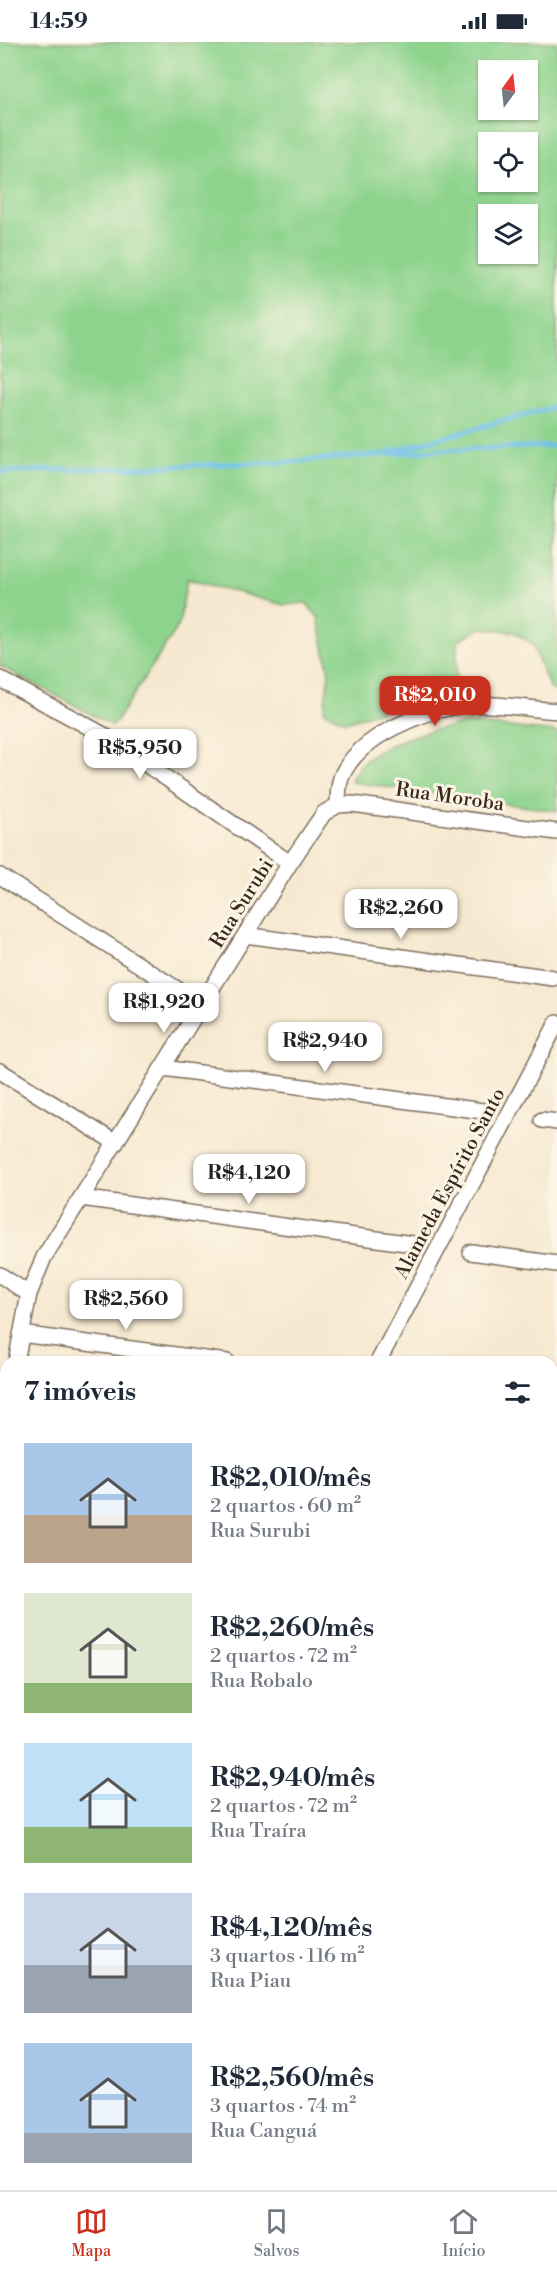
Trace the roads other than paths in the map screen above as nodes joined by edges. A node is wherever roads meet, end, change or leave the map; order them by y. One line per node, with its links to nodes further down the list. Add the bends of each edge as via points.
1 (0, 679): 5 (street, via 102,734)
2 (557, 711): 3 (street, via 467,705 437,709 409,719 373,742 348,766 338,787)
3 (338, 805): 4 (street, Rua Moroba); 5 (street, Rua Surubi, via 324,813)
4 (557, 832)
5 (290, 863): 7 (street, Rua Surubi)
6 (0, 876): 9 (street)
7 (245, 935): 8 (street); 9 (street, Rua Surubi)
8 (553, 978)
9 (202, 1005): 11 (street, Rua Surubi)
10 (557, 1023): 24 (street, Alameda Espírito Santo)
11 (163, 1068): 13 (street); 14 (street, Rua Surubi)
12 (0, 1071): 14 (street)
13 (483, 1112)
14 (116, 1143): 15 (street, Rua Surubi)
15 (81, 1198): 16 (street); 20 (street, Rua Surubi, via 44,1257)
16 (413, 1244)
17 (471, 1252): 18 (street)
18 (557, 1264)
19 (0, 1275): 20 (street)
20 (29, 1294): 21 (street, Rua Surubi)
21 (21, 1334): 22 (street, Rua Surubi); 23 (street)
22 (16, 1356)
23 (183, 1356)
24 (381, 1356)

